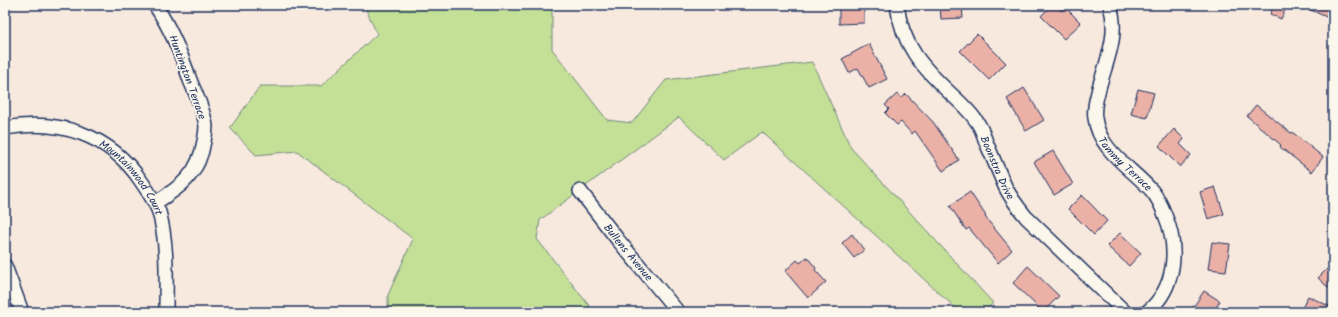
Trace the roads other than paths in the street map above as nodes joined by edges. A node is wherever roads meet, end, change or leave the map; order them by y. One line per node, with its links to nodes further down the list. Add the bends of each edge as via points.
1 (155, 5): 6 (street, Huntington Terrace, via 178,46 206,128 203,149 195,170 177,189)
2 (897, 5): 11 (street, Boonstra Drive, via 902,28 911,49 924,68 969,111 980,126 1004,186 1014,202 1026,217)
3 (1110, 5): 12 (street, Tammy Terrace, via 1114,27 1113,42 1094,105 1097,129 1112,153 1152,191 1169,224 1173,241 1172,274 1161,297)
4 (5, 128): 6 (street, Mountainwood Court, via 31,124 48,126 66,129 98,141 122,157)
5 (580, 191): 10 (street, Bullens Avenue)
6 (155, 203): 9 (street, Mountainwood Court, via 165,243)
7 (5, 266): 8 (street)
8 (22, 312)
9 (166, 312)
10 (678, 312)
11 (1125, 312)
12 (1147, 312)

